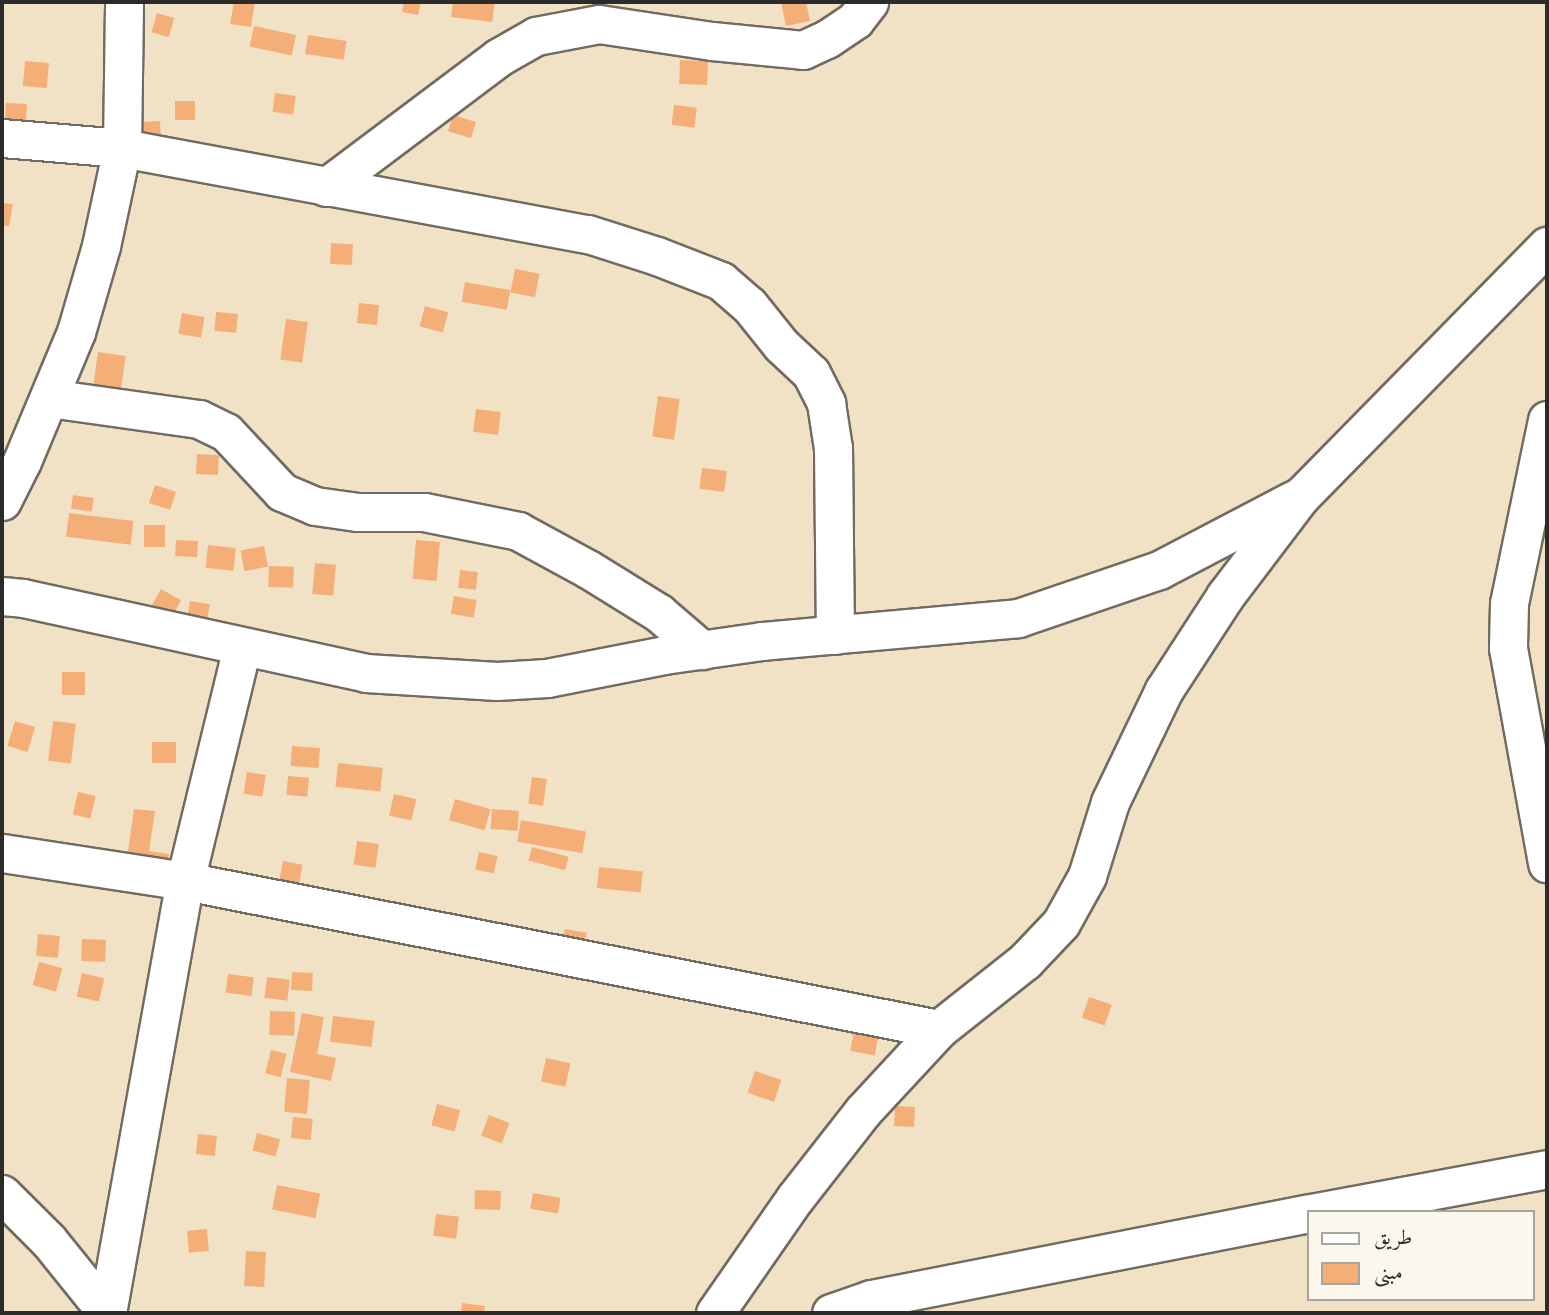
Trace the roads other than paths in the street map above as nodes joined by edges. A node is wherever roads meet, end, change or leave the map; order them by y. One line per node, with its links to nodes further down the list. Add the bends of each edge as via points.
1 (124, 2): 4 (street)
2 (869, 2): 5 (street, via 855,20 803,50 599,24 536,36 499,57)
3 (2, 138): 4 (street)
4 (122, 148): 5 (street); 7 (street, via 76,332)
5 (326, 187): 13 (street, via 588,234 721,281 749,305 811,373 827,403 833,448)
6 (1547, 246): 10 (street)
7 (49, 398): 11 (street); 15 (street, via 199,419 226,432 282,492 315,506 356,512 424,512 518,531 659,613)
8 (1547, 420): 9 (street)
9 (1540, 485): 17 (street, via 1509,603 1508,648)
10 (1301, 496): 13 (street, via 1159,570 1018,618); 19 (street, via 1225,596 1164,690 1110,802 1087,876 1061,923 1025,961)
11 (2, 501)
12 (2, 596): 14 (street)
13 (835, 635): 15 (street)
14 (242, 647): 15 (street, via 366,673 497,681 547,678); 18 (street)
15 (702, 650)
16 (2, 853): 18 (street)
17 (1547, 863)
18 (186, 881): 19 (street); 24 (street)
19 (939, 1029): 25 (street, via 863,1111)
20 (1547, 1169): 22 (street)
21 (2, 1195): 24 (street, via 49,1241)
22 (1327, 1210)
23 (1308, 1213): 26 (street, via 871,1299)
24 (107, 1313)
25 (715, 1313)
26 (831, 1313)

